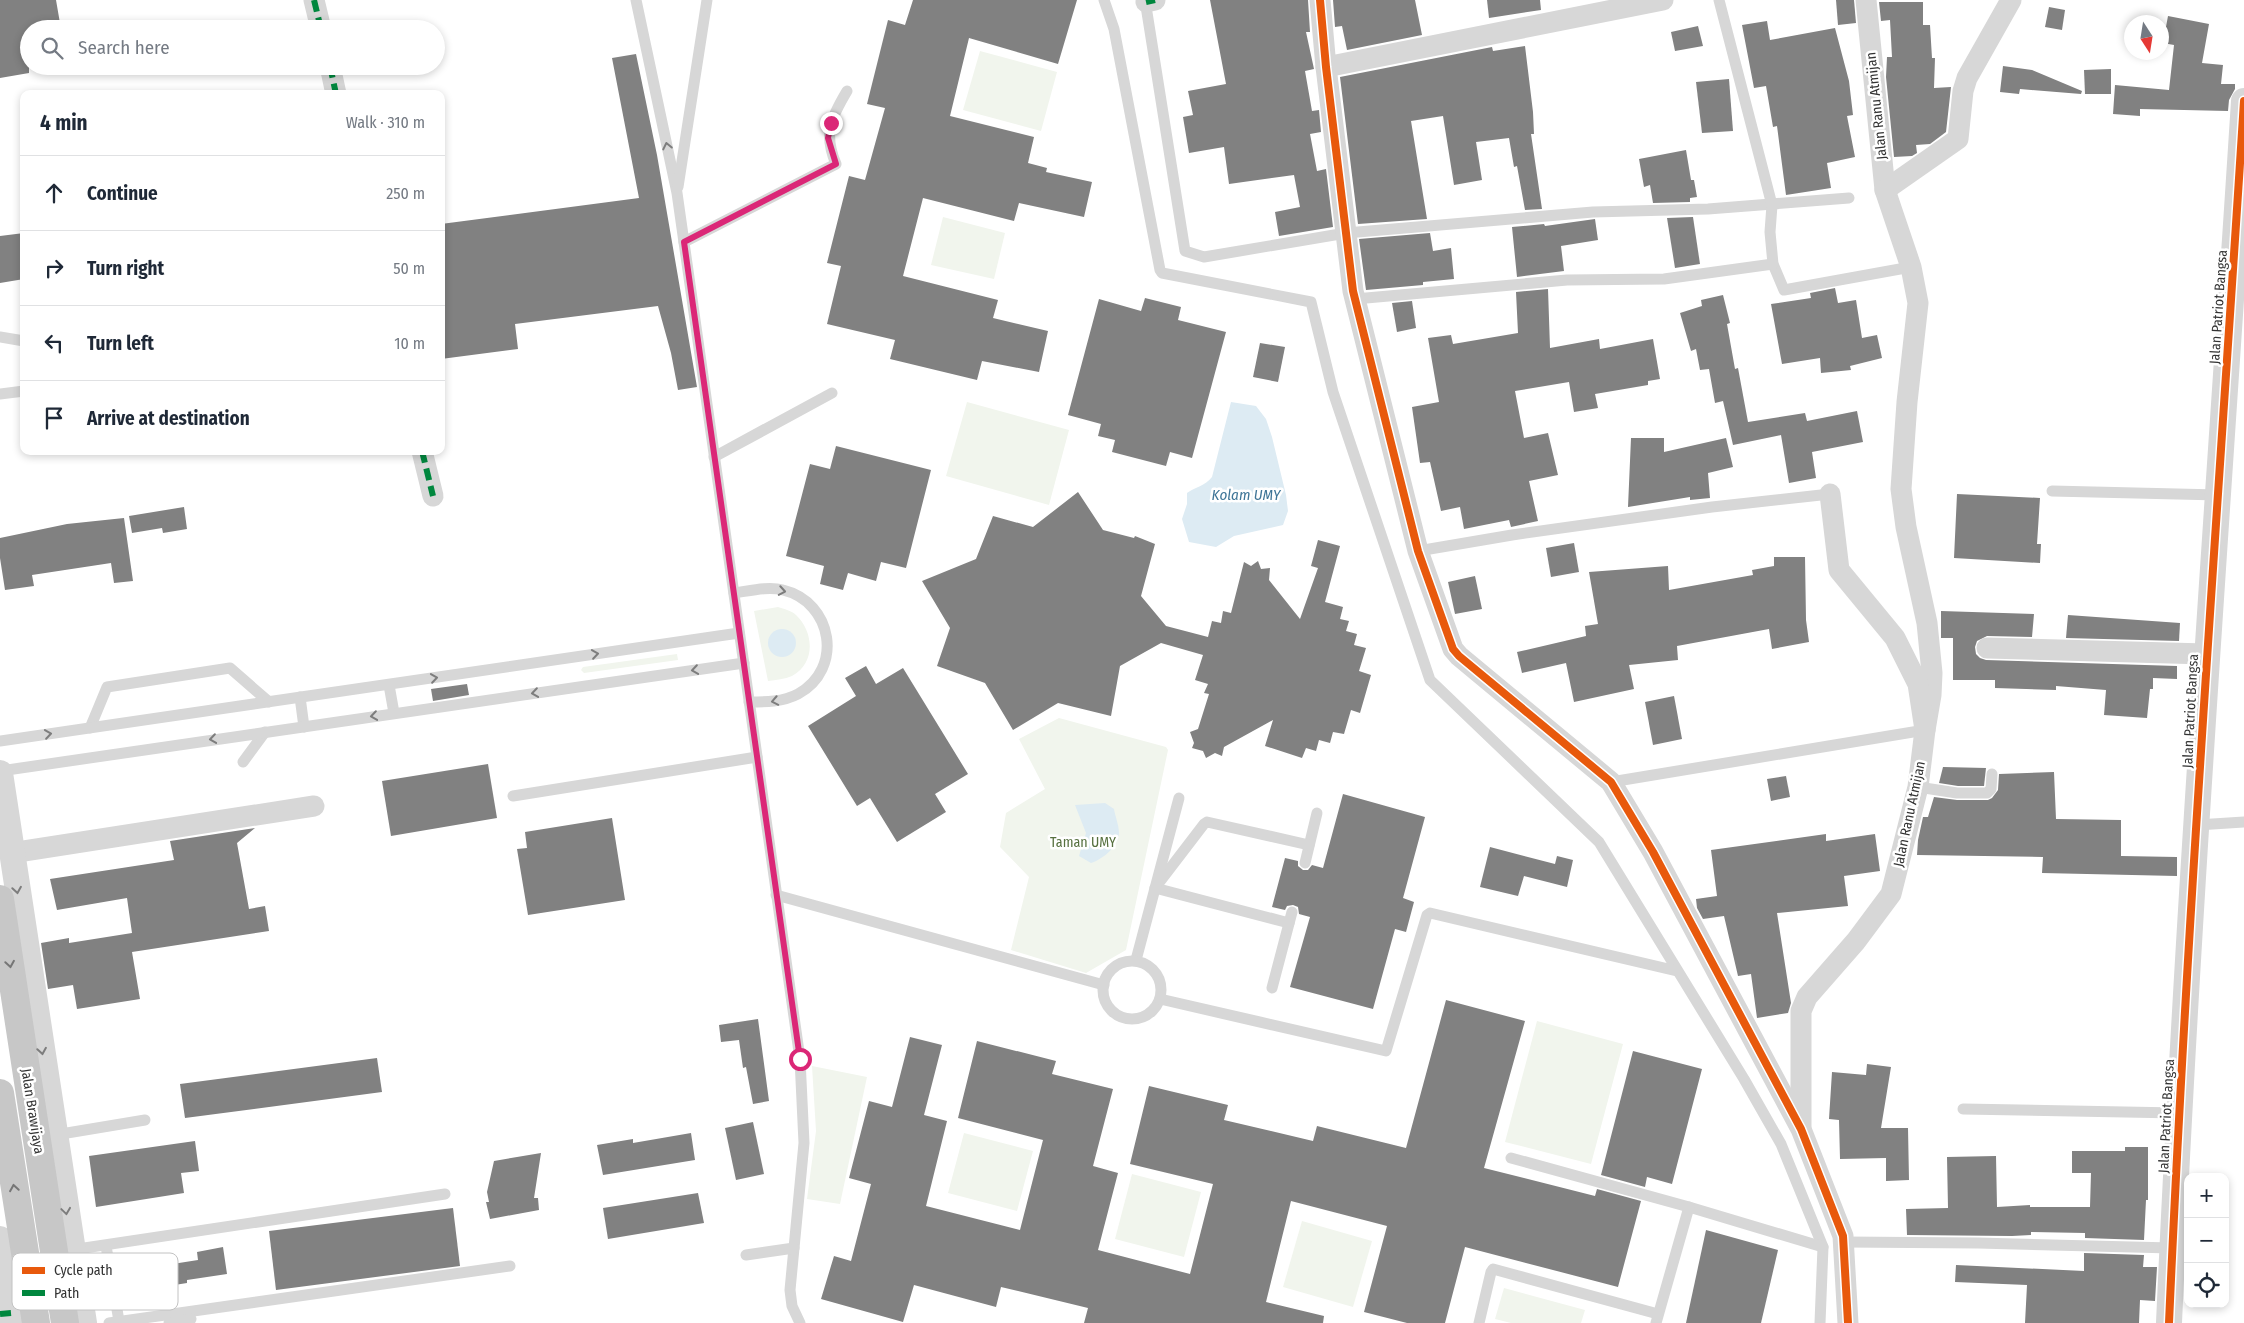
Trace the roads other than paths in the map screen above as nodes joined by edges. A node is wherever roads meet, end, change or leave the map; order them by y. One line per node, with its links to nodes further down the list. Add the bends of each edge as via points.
1 (314, 0): 11 (street)
2 (636, 0): 18 (lane, one-way to 2)
3 (707, 0): 18 (lane)
4 (1104, 0): 72 (lane, via 1114,29 1160,270 1162,273 1311,302 1333,392 1430,680 1598,841)
5 (1320, 0): 12 (street)
6 (1663, 0): 12 (street)
7 (1720, 0): 20 (lane)
8 (1866, 0): 17 (street, Jalan Ranu Atmijan)
9 (2011, 0): 17 (street, via 1966,78 1958,139)
10 (1148, 1): 21 (lane, via 1185,251 1204,258)
11 (319, 20)
12 (1326, 67): 21 (street)
13 (332, 75): 14 (street)
14 (335, 90)
15 (848, 91): 22 (lane, via 835,111 829,133 830,150 836,164)
16 (2244, 101): 35 (street, Jalan Patriot Bangsa)
17 (1885, 190): 24 (street, Jalan Ranu Atmijan)
18 (677, 194): 22 (lane)
19 (1849, 198): 20 (lane)
20 (1772, 205): 21 (lane, via 1593,212); 23 (lane)
21 (1346, 232): 25 (street)
22 (684, 242): 32 (lane)
23 (1773, 264): 24 (lane, via 1784,290); 25 (lane, via 1664,279 1567,280)
24 (1911, 267): 50 (street, Jalan Ranu Atmijan, via 1918,303 1901,489 1927,623 1932,672 1932,694)
25 (1355, 299): 37 (street)
26 (0, 337): 27 (lane)
27 (20, 340)
28 (20, 392): 30 (lane)
29 (832, 393): 32 (lane)
30 (0, 394)
31 (423, 455): 36 (street)
32 (714, 457): 38 (lane)
33 (2052, 491): 35 (lane)
34 (1830, 494): 37 (lane, via 1712,507); 50 (street, Jalan Ranu Atmijan, via 1839,570 1895,638 1918,684)
35 (2219, 495): 41 (street, Jalan Patriot Bangsa)
36 (433, 496)
37 (1418, 551): 57 (street, via 1456,652)
38 (734, 593): 39 (lane); 46 (lane, one-way to 46, via 774,589 796,594 820,615 827,636 826,660 810,686 782,700)
39 (739, 633): 42 (lane); 43 (lane, one-way to 39)
40 (1987, 648): 41 (street)
41 (2206, 654): 64 (street, Jalan Patriot Bangsa)
42 (744, 663): 46 (lane); 47 (lane, one-way to 47)
43 (389, 685): 44 (lane); 47 (lane)
44 (300, 697): 45 (lane); 48 (lane)
45 (269, 702): 49 (lane); 49 (lane, via 230,668 202,672 105,687)
46 (749, 702): 53 (lane)
47 (394, 713): 48 (lane, one-way to 48)
48 (304, 727): 51 (lane)
49 (90, 728): 52 (lane, one-way to 49)
50 (1925, 730): 57 (lane); 58 (street, Jalan Ranu Atmijan)
51 (265, 732): 54 (lane); 55 (lane, one-way to 55)
52 (0, 741)
53 (757, 757): 59 (lane); 69 (lane)
54 (243, 762)
55 (0, 772): 66 (street)
56 (1992, 774): 58 (lane, via 1991,789 1987,793 1956,793)
57 (1611, 782): 80 (street, via 1653,852)
58 (1918, 787): 80 (street, Jalan Ranu Atmijan, via 1891,894 1856,941 1807,997 1801,1011)
59 (512, 796)
60 (1179, 798): 68 (lane)
61 (314, 806): 66 (street)
62 (1317, 813): 65 (lane)
63 (2244, 822): 64 (lane)
64 (2197, 825): 78 (street, Jalan Patriot Bangsa)
65 (1309, 845): 67 (lane); 68 (lane, via 1207,822)
66 (11, 854): 81 (street, one-way to 81)
67 (1305, 863)
68 (1155, 888): 71 (lane); 74 (lane, via 1291,918)
69 (776, 895): 73 (lane); 89 (lane, via 801,1068 804,1143)
70 (0, 899): 92 (highway, Jalan Brawijaya, one-way to 92)
71 (1136, 960): 73 (lane, via 1115,966); 75 (lane, via 1152,967 1161,981)
72 (1676, 971): 75 (lane, via 1430,913 1386,1051); 88 (lane, via 1781,1144)
73 (1104, 984): 75 (lane, via 1105,1003 1119,1016 1138,1018 1148,1014)
74 (1272, 988)
75 (1160, 999)
76 (0, 1092): 97 (highway, one-way to 76)
77 (1963, 1109): 78 (lane)
78 (2178, 1112): 90 (street, Jalan Patriot Bangsa)
79 (145, 1120): 81 (lane)
80 (1801, 1129): 86 (street)
81 (55, 1135): 91 (street, one-way to 91)
82 (1511, 1158): 84 (lane)
83 (445, 1194): 87 (lane)
84 (1689, 1206): 88 (lane); 102 (lane)
85 (0, 1238): 98 (street)
86 (1844, 1242): 90 (lane); 110 (street)
87 (106, 1246): 91 (lane); 94 (lane)
88 (1823, 1247): 109 (lane)
89 (794, 1248): 95 (lane); 107 (lane, via 790,1297)
90 (2172, 1248): 111 (street, Jalan Patriot Bangsa)
91 (71, 1250): 93 (street)
92 (54, 1253)
93 (72, 1253)
94 (107, 1253)
95 (746, 1255)
96 (510, 1266): 103 (lane)
97 (12, 1273)
98 (12, 1302)
99 (63, 1310): 104 (highway, Jalan Brawijaya, one-way to 104)
100 (82, 1310): 105 (street)
101 (191, 1319): 106 (lane)
102 (1657, 1319): 108 (lane, via 1494,1269)
103 (114, 1322)
104 (65, 1323)
105 (84, 1323)
106 (169, 1323)
107 (800, 1323)
108 (1479, 1323)
109 (1820, 1323)
110 (1848, 1323)
111 (2169, 1323)

